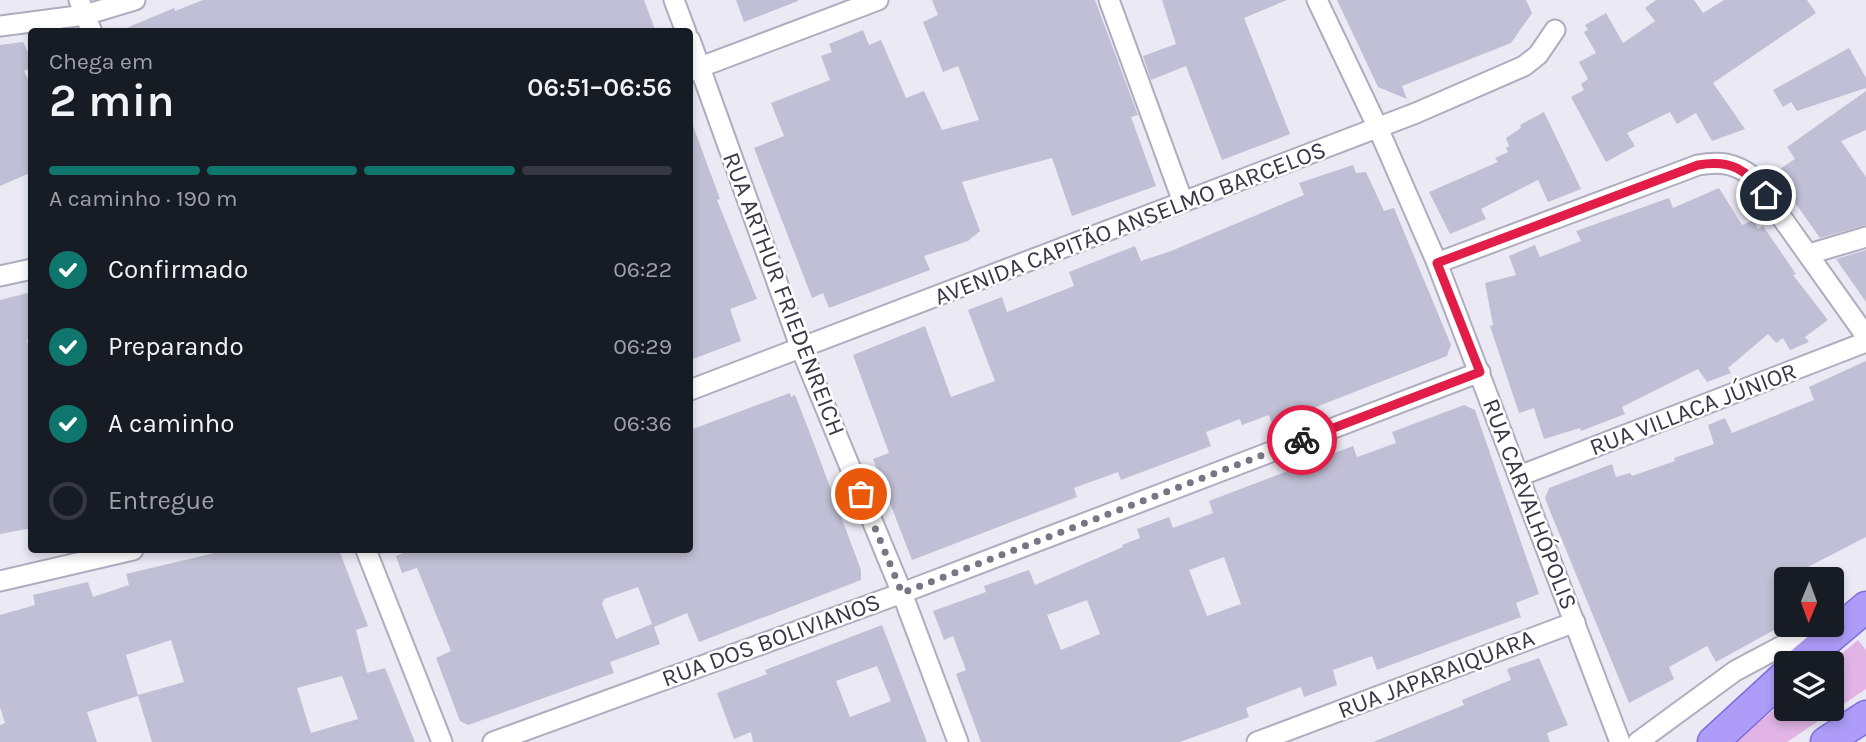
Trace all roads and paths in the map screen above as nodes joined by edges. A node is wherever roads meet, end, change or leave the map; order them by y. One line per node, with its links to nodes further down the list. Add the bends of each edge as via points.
1 (135, 0): 6 (street)
2 (674, 0): 8 (street)
3 (878, 0): 10 (street)
4 (1109, 0): 12 (street)
5 (1317, 0): 11 (street, RUA CARVALHÓPOLIS)
6 (86, 15): 7 (street)
7 (0, 26)
8 (684, 28)
9 (1555, 30): 11 (street, AVENIDA CAPITÃO ANSELMO BARCELOS, via 1538,55 1511,73)
10 (695, 69): 20 (street, RUA ARTHUR FRIEDENREICH)
11 (1378, 128): 12 (street, AVENIDA CAPITÃO ANSELMO BARCELOS); 15 (street, RUA CARVALHÓPOLIS)
12 (1183, 202): 20 (street, AVENIDA CAPITÃO ANSELMO BARCELOS)
13 (1866, 237): 14 (street)
14 (1808, 254): 15 (street, via 1752,176 1739,167 1714,162); 18 (street)
15 (1437, 263): 21 (street, RUA CARVALHÓPOLIS)
16 (28, 270): 17 (street)
17 (0, 276)
18 (1866, 336)
19 (1866, 342): 23 (street, RUA VILLACA JÚNIOR)
20 (800, 346): 22 (street, AVENIDA CAPITÃO ANSELMO BARCELOS); 27 (street, RUA ARTHUR FRIEDENREICH)
21 (1480, 372): 23 (street, RUA CARVALHÓPOLIS); 27 (street, RUA DOS BOLIVIANOS)
22 (693, 389)
23 (1519, 476): 30 (street, RUA CARVALHÓPOLIS)
24 (120, 553): 26 (street)
25 (367, 553): 35 (street)
26 (0, 581)
27 (902, 593): 36 (street, RUA DOS BOLIVIANOS); 37 (street, RUA ARTHUR FRIEDENREICH)
28 (1866, 605): 29 (street); 32 (main road)
29 (1844, 614)
30 (1575, 622): 38 (street, RUA JAPARAIQUARA); 39 (street, RUA CARVALHÓPOLIS)
31 (1799, 637): 40 (street, via 1735,671)
32 (1814, 651)
33 (1774, 686): 41 (main road)
34 (1866, 716): 42 (main road)
35 (442, 742)
36 (493, 742)
37 (958, 742)
38 (1257, 742)
39 (1620, 742)
40 (1638, 742)
41 (1713, 742)
42 (1826, 742)

